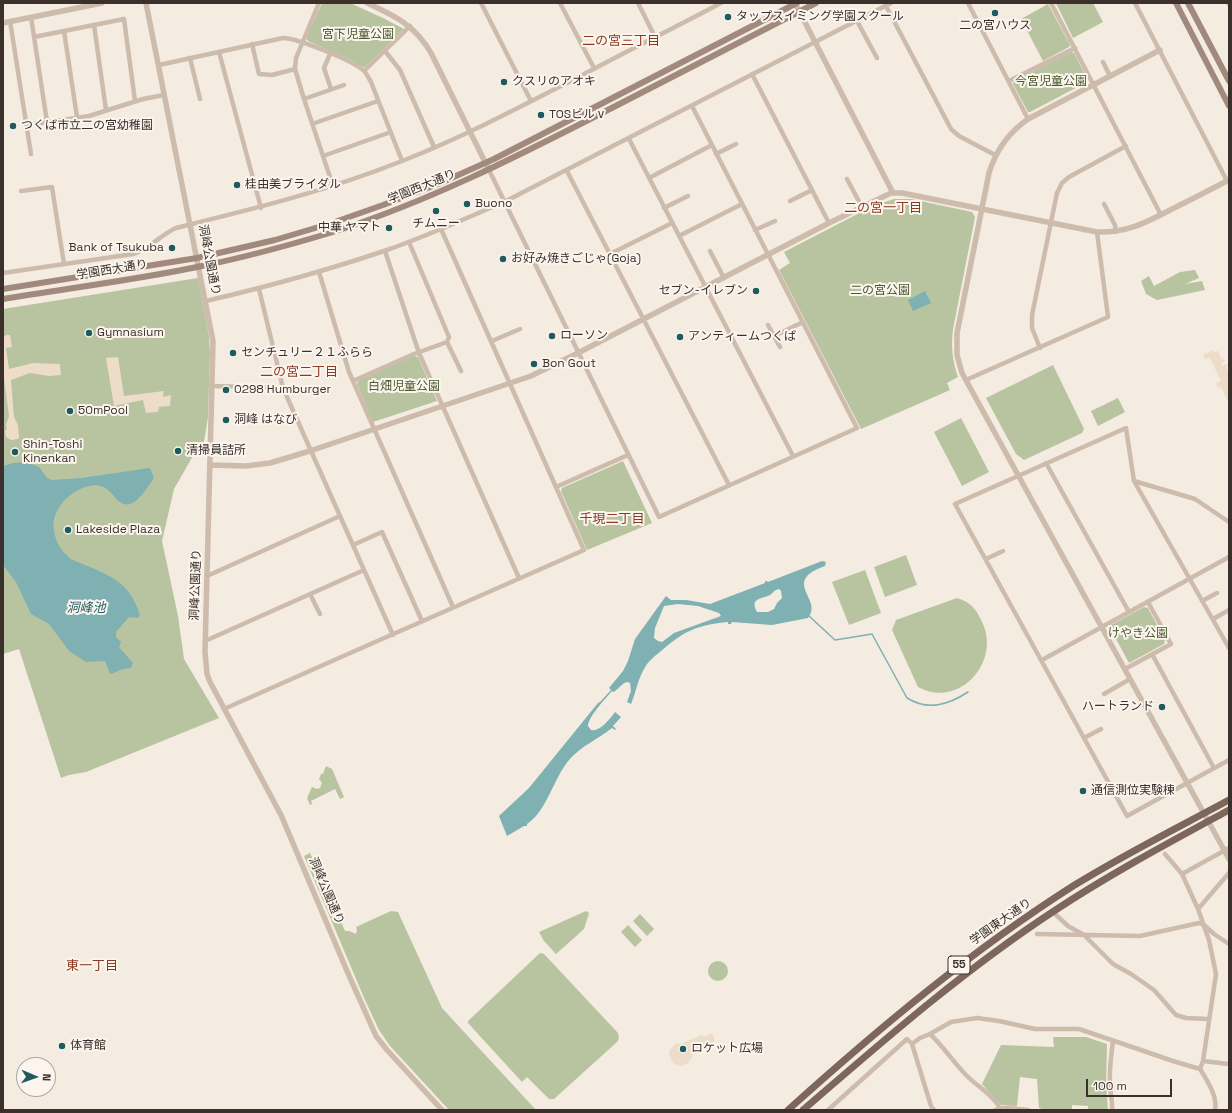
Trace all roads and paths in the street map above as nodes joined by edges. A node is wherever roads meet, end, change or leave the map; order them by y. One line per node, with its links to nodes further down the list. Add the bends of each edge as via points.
1 (102, 3): 20 (street)
2 (146, 3): 40 (street, 洞峰公園通り)
3 (319, 3): 29 (street)
4 (367, 3): 25 (street, via 390,13)
5 (481, 3): 56 (street)
6 (560, 3): 41 (street)
7 (638, 3): 28 (street)
8 (721, 3): 17 (street)
9 (796, 3): 19 (street); 77 (main road, 学園西大通り)
10 (816, 3): 19 (main road, 学園西大通り)
11 (891, 3): 18 (street)
12 (968, 3): 47 (street)
13 (1051, 3): 32 (street)
14 (1135, 3): 33 (street)
15 (1176, 3): 58 (main road)
16 (1188, 3): 46 (main road)
17 (715, 4): 28 (street)
18 (886, 6): 22 (street); 74 (street, via 951,129)
19 (799, 12): 30 (street); 78 (main road, 学園西大通り)
20 (31, 17): 21 (street); 27 (street)
21 (10, 21): 23 (street); 64 (street)
22 (857, 21): 30 (street); 38 (street)
23 (3, 23)
24 (94, 25): 26 (street); 55 (street, via 124,19); 59 (street)
25 (410, 26): 34 (street); 66 (street, via 431,52)
26 (64, 31): 27 (street); 60 (street)
27 (34, 37): 62 (street)
28 (655, 37): 41 (street)
29 (302, 42): 31 (street, via 283,38); 36 (street); 42 (street)
30 (815, 42): 44 (street); 86 (street)
31 (252, 44): 35 (street); 42 (street, via 259,74 272,75)
32 (1075, 48): 47 (street); 48 (street)
33 (1160, 50): 45 (street); 82 (street)
34 (385, 51): 43 (street); 71 (street, via 400,70)
35 (219, 52): 37 (street); 93 (street)
36 (330, 54): 43 (street, via 353,63); 50 (street, via 324,68)
37 (190, 58): 40 (street); 52 (street)
38 (877, 58)
39 (1102, 62): 45 (street)
40 (158, 65): 51 (street, 洞峰公園通り)
41 (594, 68): 56 (street)
42 (295, 69): 53 (street)
43 (364, 71): 54 (street)
44 (752, 74): 57 (street); 84 (street)
45 (1110, 76): 48 (street)
46 (1229, 81)
47 (1008, 82): 61 (street)
48 (1094, 84): 61 (street); 70 (street)
49 (344, 85): 50 (street)
50 (331, 89): 53 (street)
51 (164, 96): 55 (street); 101 (street, 洞峰公園通り)
52 (200, 99)
53 (304, 99): 63 (street)
54 (378, 100): 63 (street); 65 (street)
55 (135, 101): 59 (street)
56 (531, 102): 66 (street)
57 (692, 106): 67 (street); 69 (street)
58 (1229, 106)
59 (106, 110): 60 (street)
60 (77, 117): 62 (street)
61 (1028, 119): 74 (street, via 1010,133)
62 (47, 122): 64 (street)
63 (312, 124): 75 (street)
64 (27, 125): 72 (street)
65 (391, 132): 75 (street); 76 (street)
66 (470, 132): 71 (street); 77 (street)
67 (629, 139): 79 (street); 80 (street)
68 (736, 144): 73 (street)
69 (712, 145): 73 (street); 80 (street)
70 (1126, 146): 96 (street); 100 (street, via 1076,171 1065,180 1057,193)
71 (434, 147): 76 (street)
72 (31, 154)
73 (716, 154): 90 (street)
74 (995, 155): 95 (street)
75 (323, 156): 83 (street)
76 (402, 161): 83 (street)
77 (485, 163): 78 (street); 112 (main road, 学園西大通り, via 438,184 332,223 275,240)
78 (489, 170): 89 (street); 114 (main road, 学園西大通り, via 434,195 334,232)
79 (567, 171): 89 (street); 110 (street)
80 (649, 178): 94 (street)
81 (847, 179): 92 (street)
82 (1228, 180): 96 (street)
83 (333, 186): 93 (street)
84 (812, 190): 88 (street); 99 (street)
85 (21, 191): 113 (street, via 52,187)
86 (893, 193): 92 (street); 95 (street)
87 (688, 196): 94 (street)
88 (790, 201)
89 (504, 202): 102 (street); 133 (street)
90 (742, 204): 103 (street); 106 (street)
91 (1104, 204): 105 (street)
92 (862, 207): 99 (street)
93 (261, 208): 101 (street)
94 (664, 208): 98 (street)
95 (982, 209): 100 (street); 135 (street, via 957,333 957,356)
96 (1161, 215): 105 (street)
97 (775, 221): 103 (street)
98 (672, 222): 106 (street); 110 (street)
99 (829, 223): 111 (street)
100 (1050, 223): 104 (street); 131 (street, via 1032,315 1032,328)
101 (190, 224): 112 (street, 洞峰公園通り); 113 (street, via 167,231 146,249 133,254)
102 (441, 229): 107 (street); 128 (street)
103 (755, 230): 111 (street)
104 (1097, 232): 105 (street); 131 (street, via 1108,317)
105 (1116, 232)
106 (679, 236): 118 (street)
107 (409, 242): 108 (street); 129 (street, via 449,337)
108 (385, 251): 115 (street); 132 (street)
109 (710, 251): 117 (street)
110 (610, 254): 123 (street)
111 (768, 255): 117 (street); 124 (street)
112 (198, 258): 114 (street, 洞峰公園通り); 119 (main road, 学園西大通り)
113 (64, 264): 116 (street)
114 (199, 267): 121 (main road, 学園西大通り); 122 (street, 洞峰公園通り)
115 (319, 272): 120 (street); 136 (street)
116 (3, 273)
117 (724, 278): 118 (street)
118 (705, 287): 123 (street); 144 (street)
119 (3, 289)
120 (259, 289): 122 (street); 139 (street)
121 (3, 298)
122 (206, 301): 138 (street, 洞峰公園通り, via 213,341)
123 (644, 319): 133 (street); 149 (street)
124 (803, 322): 127 (street); 144 (street, via 857,428)
125 (768, 326): 127 (street)
126 (520, 329): 128 (street)
127 (774, 336): 130 (street)
128 (492, 341): 137 (street)
129 (447, 342): 132 (street); 134 (street)
130 (780, 347)
131 (1040, 348): 135 (street)
132 (418, 353): 136 (street); 140 (street)
133 (578, 353): 137 (street, via 540,372); 143 (street)
134 (461, 371)
135 (966, 380): 147 (street)
136 (353, 381): 141 (street)
137 (510, 383): 140 (street); 150 (street)
138 (213, 386): 139 (street); 146 (street, 洞峰公園通り)
139 (283, 388): 142 (street)
140 (442, 406): 141 (street); 159 (street)
141 (373, 429): 142 (street); 165 (street)
142 (310, 451): 146 (street, via 258,465); 151 (street)
143 (628, 455): 149 (street, via 659,517); 150 (street)
144 (793, 456): 149 (street)
145 (1046, 463): 147 (street); 148 (street, via 1126,428); 167 (street)
146 (210, 466): 158 (street, 洞峰公園通り)
147 (1018, 476): 156 (street, via 955,504); 171 (street)
148 (1134, 481): 152 (street, via 1195,499); 160 (street)
149 (729, 485)
150 (556, 487): 159 (street, via 584,550)
151 (340, 516): 153 (street); 158 (street)
152 (1229, 522)
153 (353, 544): 157 (street); 170 (street, via 382,532)
154 (1003, 551): 156 (street)
155 (1229, 557): 160 (street)
156 (986, 559): 178 (street)
157 (364, 570): 162 (street); 172 (street)
158 (207, 576): 175 (street, 洞峰公園通り)
159 (519, 578): 165 (street)
160 (1190, 578): 163 (street); 164 (street)
161 (1217, 593): 163 (street)
162 (310, 594): 168 (street); 175 (street)
163 (1202, 601): 169 (street)
164 (1148, 602): 167 (street); 177 (street, via 1171,644)
165 (453, 606): 170 (street)
166 (1229, 610): 169 (street)
167 (1129, 612): 171 (street)
168 (320, 614)
169 (1213, 619): 174 (street)
170 (422, 621): 172 (street)
171 (1102, 627): 178 (street); 179 (street)
172 (393, 635): 182 (street)
173 (1229, 636): 174 (street)
174 (1224, 638): 176 (street)
175 (205, 640): 182 (street, 洞峰公園通り, via 207,674)
176 (1229, 648)
177 (1152, 654): 179 (street); 186 (street)
178 (1042, 660): 184 (street)
179 (1125, 669): 180 (street)
180 (1130, 679): 181 (street); 187 (street)
181 (1104, 694)
182 (224, 710): 212 (street, 洞峰公園通り, via 281,815 376,1036)
183 (1101, 729): 184 (street)
184 (1084, 738): 187 (street, via 1127,816)
185 (1229, 760): 186 (street)
186 (1214, 768): 187 (street)
187 (1188, 783): 190 (street)
188 (1229, 800): 190 (main road, 学園東大通り / 55)
189 (1229, 810): 191 (main road, 学園東大通り / 55)
190 (1204, 813): 191 (street); 211 (main road, 学園東大通り / 55, via 1116,861 1013,926 914,1001)
191 (1208, 821): 192 (street); 198 (main road, 学園東大通り / 55)
192 (1227, 850): 194 (street); 196 (street)
193 (1165, 854): 196 (street)
194 (1229, 859)
195 (1229, 873): 197 (street)
196 (1182, 874): 197 (street)
197 (1198, 909): 199 (street)
198 (1053, 912): 201 (street, via 1068,926); 213 (main road, 学園東大通り / 55, via 920,1009)
199 (1204, 925): 201 (street, via 1199,923 1140,936); 202 (street); 203 (street, via 1216,974)
200 (1037, 934): 201 (street)
201 (1084, 935): 203 (street, via 1113,964 1154,990 1176,1015)
202 (1229, 944)
203 (1209, 1019): 207 (street)
204 (930, 1034): 205 (street, via 951,1022 978,1018 1035,1029 1079,1029); 206 (street); 210 (street)
205 (1113, 1041): 209 (street); 218 (street, via 1110,1058)
206 (912, 1044): 214 (street, via 907,1039); 215 (street)
207 (1203, 1061): 208 (street); 209 (street)
208 (1229, 1064)
209 (1200, 1069): 219 (street, via 1212,1092)
210 (1000, 1108): 216 (street); 217 (street)
211 (792, 1109)
212 (442, 1110)
213 (803, 1110)
214 (828, 1110)
215 (934, 1110)
216 (995, 1110)
217 (1028, 1110)
218 (1112, 1110)
219 (1215, 1110)

